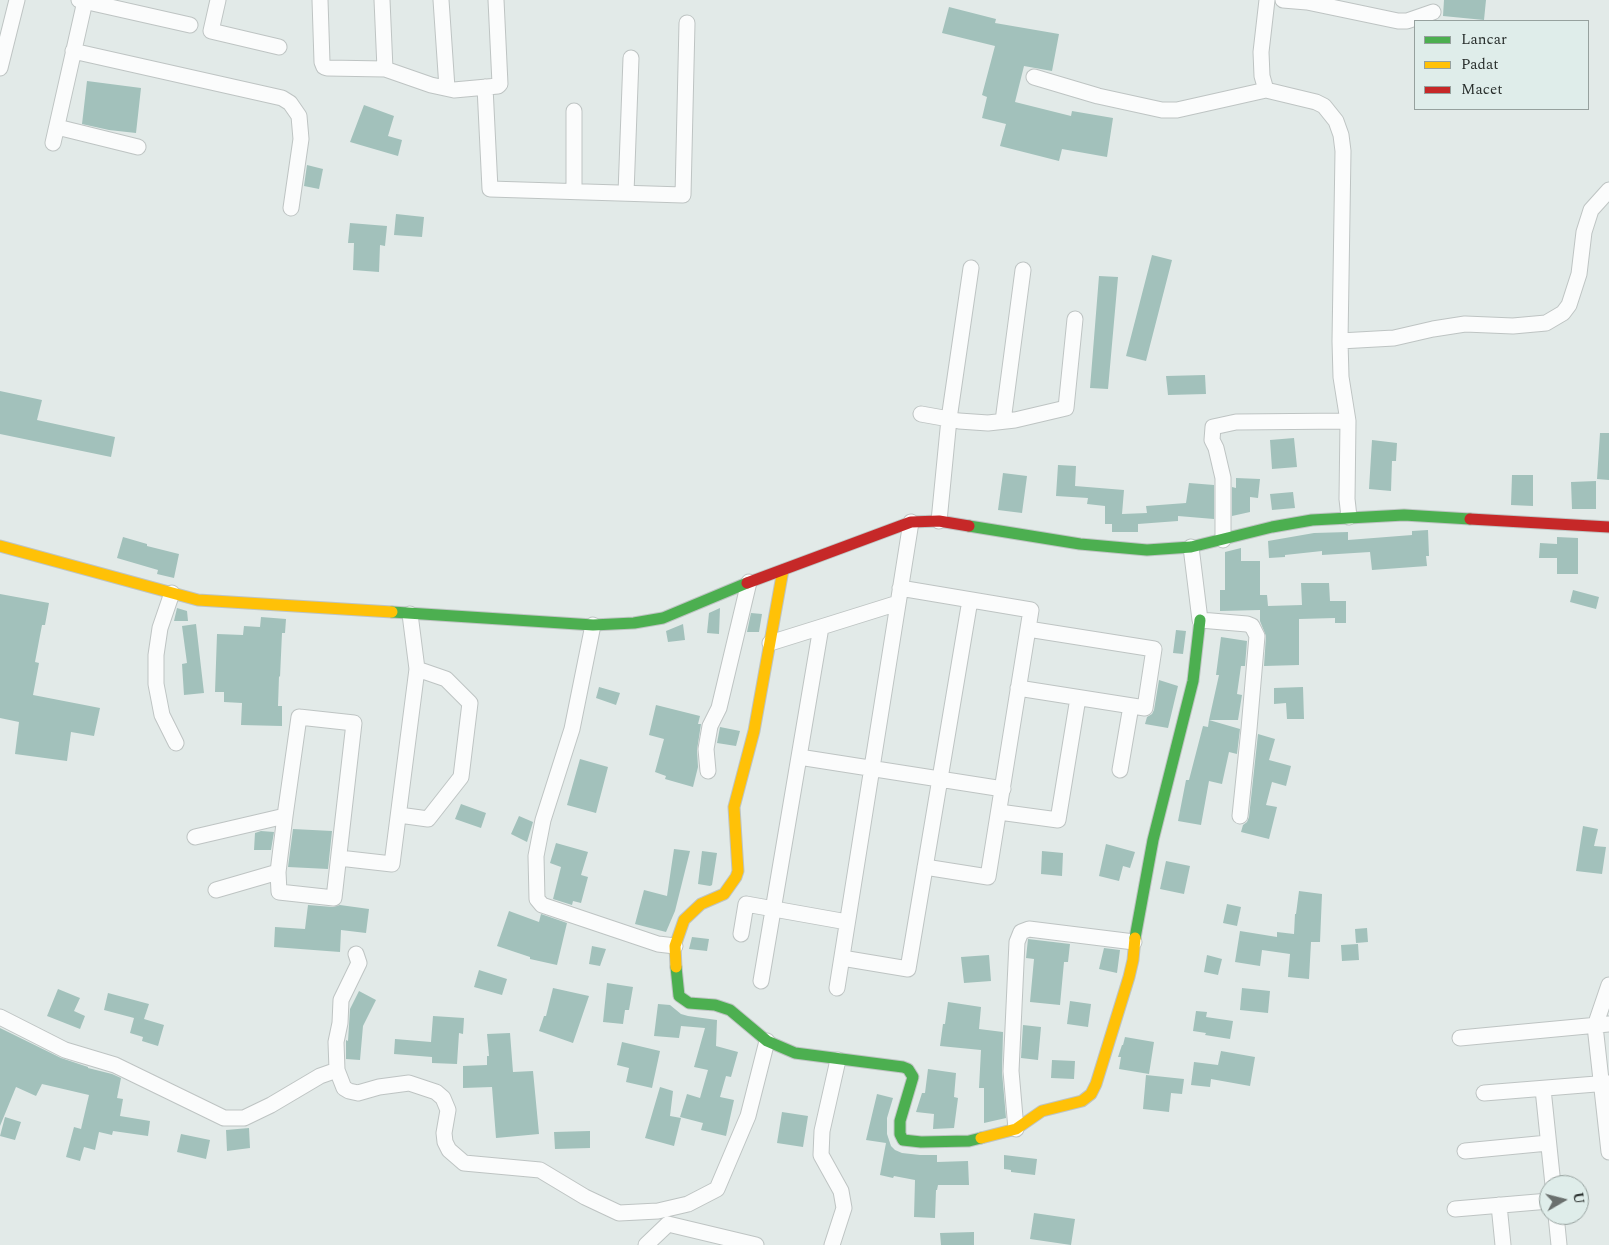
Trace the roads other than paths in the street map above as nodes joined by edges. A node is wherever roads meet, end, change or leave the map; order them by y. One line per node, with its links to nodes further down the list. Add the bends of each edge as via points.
1 (17, 0): 16 (street)
2 (218, 0): 13 (street, via 211,31)
3 (320, 0): 17 (street, via 324,67)
4 (382, 0): 17 (street)
5 (442, 0): 19 (street)
6 (496, 0): 20 (street, via 500,84)
7 (1267, 0): 21 (street, via 1261,52)
8 (1283, 0): 10 (street, via 1398,21)
9 (82, 1): 12 (street); 14 (street)
10 (1433, 12)
11 (687, 23): 28 (street, via 683,195)
12 (190, 25)
13 (279, 47)
14 (73, 51): 23 (street); 29 (street, via 282,98 290,103 299,116 302,139)
15 (631, 58): 28 (street)
16 (0, 68)
17 (384, 69): 19 (street)
18 (1034, 77): 21 (street, via 1162,110 1178,110)
19 (447, 88): 20 (street)
20 (485, 88): 27 (street, via 490,189)
21 (1266, 90): 33 (street, via 1324,106 1336,121 1341,135)
22 (574, 111): 27 (street)
23 (57, 127): 24 (street); 25 (street)
24 (53, 143)
25 (138, 147)
26 (1609, 190): 33 (street, via 1591,210 1584,232 1579,274 1569,305 1563,313 1546,323 1513,326 1465,324 1394,338)
27 (574, 191): 28 (street)
28 (626, 192)
29 (291, 208)
30 (971, 268): 35 (street)
31 (1024, 270): 36 (street)
32 (1075, 319): 36 (street, via 1066,408)
33 (1340, 341): 37 (street, via 1341,377)
34 (921, 414): 35 (street)
35 (949, 419): 36 (street, via 981,423); 39 (street)
36 (1003, 421)
37 (1348, 421): 38 (street); 42 (street, via 1236,422 1213,428 1212,440 1223,478)
38 (1349, 517): 41 (street, via 1404,515); 42 (street, via 1272,527)
39 (940, 521): 40 (street); 44 (street, via 1080,544 1147,550)
40 (911, 522): 45 (street); 48 (street)
41 (1609, 527)
42 (1223, 540): 44 (street)
43 (0, 546): 47 (street)
44 (1191, 547): 51 (street)
45 (783, 570): 46 (street); 55 (street)
46 (749, 582): 52 (street, via 663,618); 64 (street, via 719,708 710,726 706,749)
47 (172, 593): 50 (street, via 198,600); 60 (street, via 160,628 156,684 162,715)
48 (899, 596): 49 (street); 53 (street); 62 (street)
49 (970, 600): 54 (street, via 1031,610); 65 (street)
50 (410, 614): 52 (street); 56 (street)
51 (1200, 620): 70 (street, via 1247,624 1252,626 1257,636); 79 (street, via 1193,681 1153,840)
52 (593, 625): 80 (street, via 572,729 536,856 537,899 542,905 658,944)
53 (821, 627): 55 (street); 61 (street)
54 (1028, 629): 57 (street); 59 (street, via 1154,649 1145,708)
55 (770, 643): 80 (street, via 754,731 734,807 738,871 724,894 701,904 684,920)
56 (417, 669): 68 (street); 68 (street, via 446,679 470,703 461,777 428,819)
57 (1018, 688): 58 (street); 66 (street)
58 (1078, 698): 59 (street); 67 (street, via 1058,820)
59 (1131, 706): 63 (street)
60 (176, 743)
61 (799, 757): 62 (street); 76 (street)
62 (872, 769): 65 (street); 77 (street)
63 (1120, 770)
64 (708, 771)
65 (940, 780): 66 (street); 73 (street)
66 (1002, 789): 67 (street)
67 (999, 812): 73 (street, via 988,877)
68 (399, 815): 72 (street, via 392,864)
69 (285, 816): 71 (street); 72 (street, via 300,717 354,723); 74 (street)
70 (1240, 816)
71 (195, 836)
72 (338, 858): 74 (street, via 334,898 279,892)
73 (925, 867): 82 (street, via 908,970)
74 (278, 872): 75 (street)
75 (216, 890)
76 (774, 909): 77 (street); 78 (street, via 746,904); 83 (street)
77 (848, 922): 82 (street)
78 (741, 934)
79 (1134, 942): 95 (street, via 1130,977 1091,1094 1082,1102 1042,1111); 95 (street, via 1029,929 1021,932 1017,942 1012,1071)
80 (675, 946): 89 (street, via 679,996 689,1003 716,1005 730,1010)
81 (356, 954): 91 (street, via 359,963 341,1000 336,1042)
82 (842, 958): 85 (street)
83 (762, 981)
84 (1609, 985): 87 (street)
85 (837, 988)
86 (0, 1017): 91 (street, via 65,1050 115,1065 224,1118 244,1118)
87 (1602, 1025): 88 (street); 92 (street)
88 (1460, 1038)
89 (768, 1041): 90 (street, via 795,1053); 91 (street, via 748,1116 716,1189 688,1204 658,1211 620,1213 540,1170 464,1163 445,1142 448,1110 436,1092 409,1083 358,1093 349,1091 344,1088)
90 (838, 1060): 95 (street, via 904,1067 911,1072 900,1121 903,1140 969,1141); 106 (street, via 822,1131 821,1155 841,1190 844,1208)
91 (337, 1070)
92 (1605, 1083): 93 (street); 97 (street)
93 (1543, 1089): 94 (street); 96 (street)
94 (1484, 1093)
95 (1016, 1129)
96 (1548, 1143): 98 (street); 99 (street)
97 (1609, 1147)
98 (1465, 1151)
99 (1552, 1175)
100 (1539, 1202): 101 (street)
101 (1498, 1206): 102 (street); 107 (street)
102 (1455, 1209)
103 (1557, 1225): 108 (street)
104 (646, 1245): 105 (street, via 668,1224)
105 (756, 1245)
106 (832, 1245)
107 (1502, 1245)
108 (1559, 1245)

